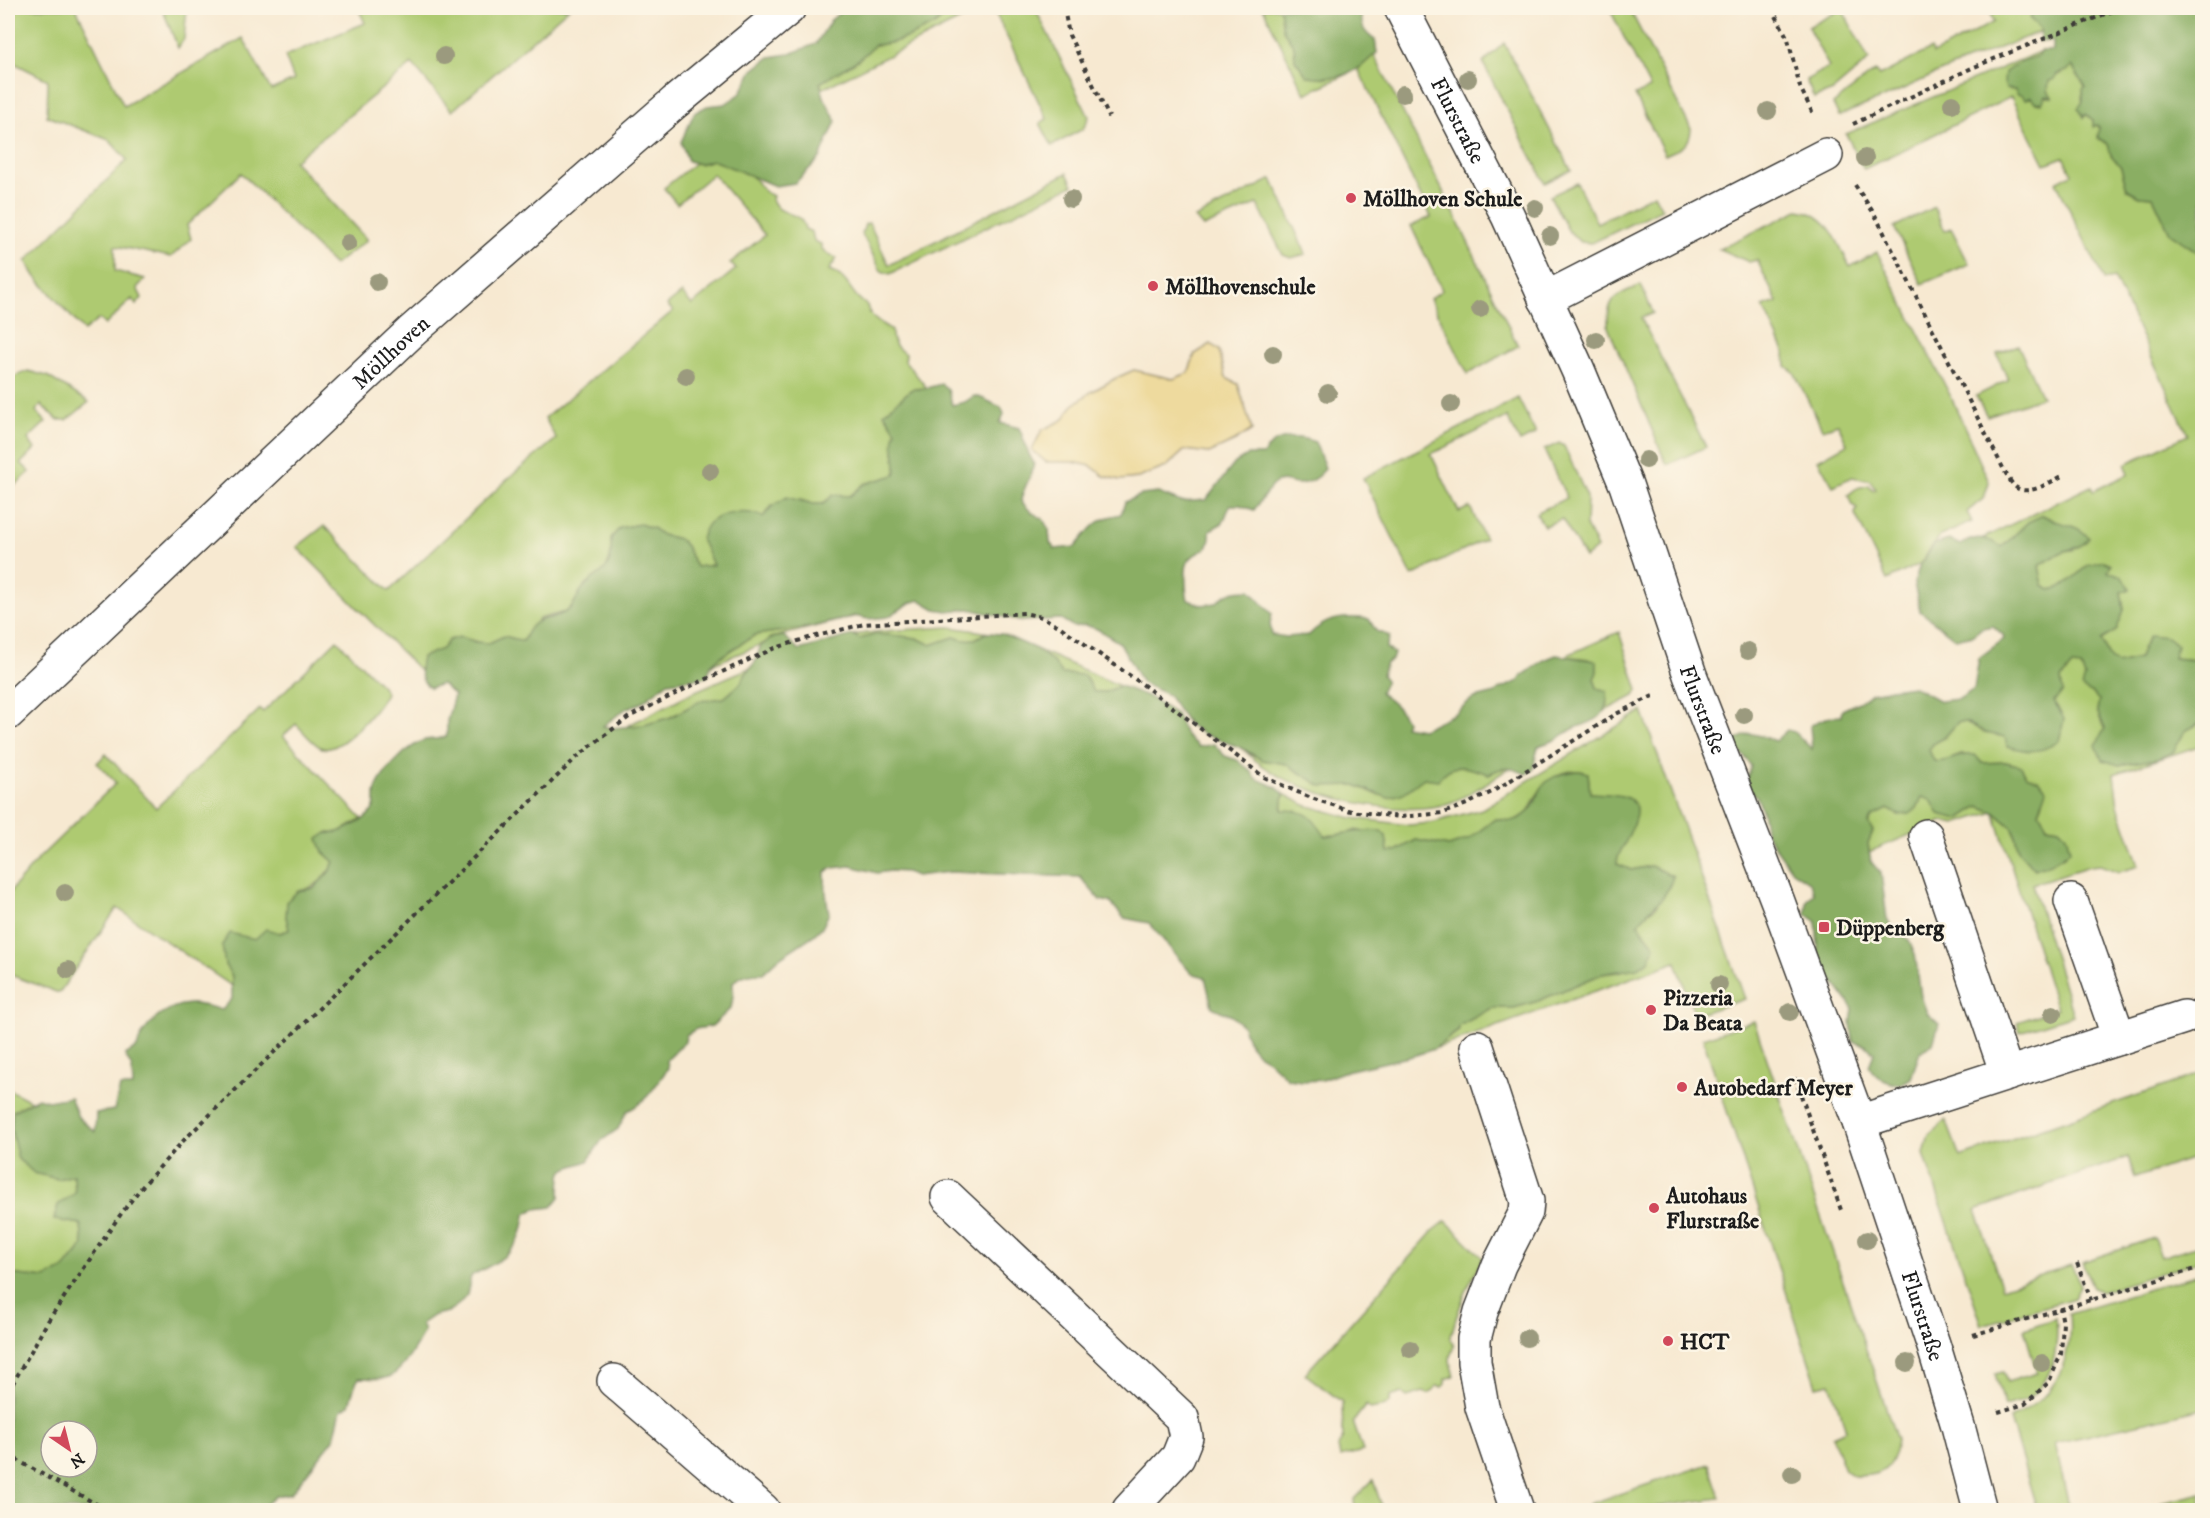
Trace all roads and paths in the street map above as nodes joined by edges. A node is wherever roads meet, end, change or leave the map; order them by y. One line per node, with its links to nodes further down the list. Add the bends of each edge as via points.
1 (789, 8): 11 (street, Möllhoven, via 411,332)
2 (1064, 8): 6 (path, via 1069,35)
3 (1401, 8): 8 (street, Flurstraße)
4 (1772, 8): 7 (path, via 1788,39 1800,87)
5 (2120, 8): 7 (path, via 1974,67 1848,126 1841,130)
6 (1109, 117)
7 (1826, 155): 8 (street); 9 (path, via 1846,173 1875,215 2015,488 2024,491 2042,487)
8 (1545, 299): 10 (street, Flurstraße, via 1626,485)
9 (2064, 475)
10 (1690, 675): 18 (street, Flurstraße); 26 (path, via 1616,714 1492,792 1443,813 1400,817 1331,806 1264,777 1142,684 1042,617 1024,614 864,624 775,648 629,717 576,758 419,910 184,1140 140,1190 48,1321)
11 (8, 713)
12 (1926, 836): 17 (street)
13 (2071, 900): 15 (street)
14 (2184, 1017): 15 (street)
15 (2119, 1038): 17 (street)
16 (1477, 1047): 33 (street, via 1527,1201 1526,1212 1499,1265 1474,1339 1477,1385)
17 (2007, 1074): 18 (street)
18 (1859, 1122): 24 (street, Flurstraße)
19 (948, 1197): 32 (street, via 1182,1418 1186,1437 1178,1457)
20 (2077, 1263): 22 (path)
21 (2202, 1267): 22 (path)
22 (2091, 1300): 23 (path)
23 (2060, 1308): 24 (path); 27 (path, via 2061,1354 2049,1382 2025,1404)
24 (1934, 1347): 27 (street, Flurstraße)
25 (614, 1381): 31 (street)
26 (8, 1392)
27 (1958, 1426): 34 (street, Flurstraße)
28 (8, 1455): 30 (path)
29 (2152, 1505): 35 (path)
30 (107, 1510)
31 (763, 1510)
32 (1129, 1510)
33 (1517, 1510)
34 (1980, 1510)
35 (2154, 1510)

